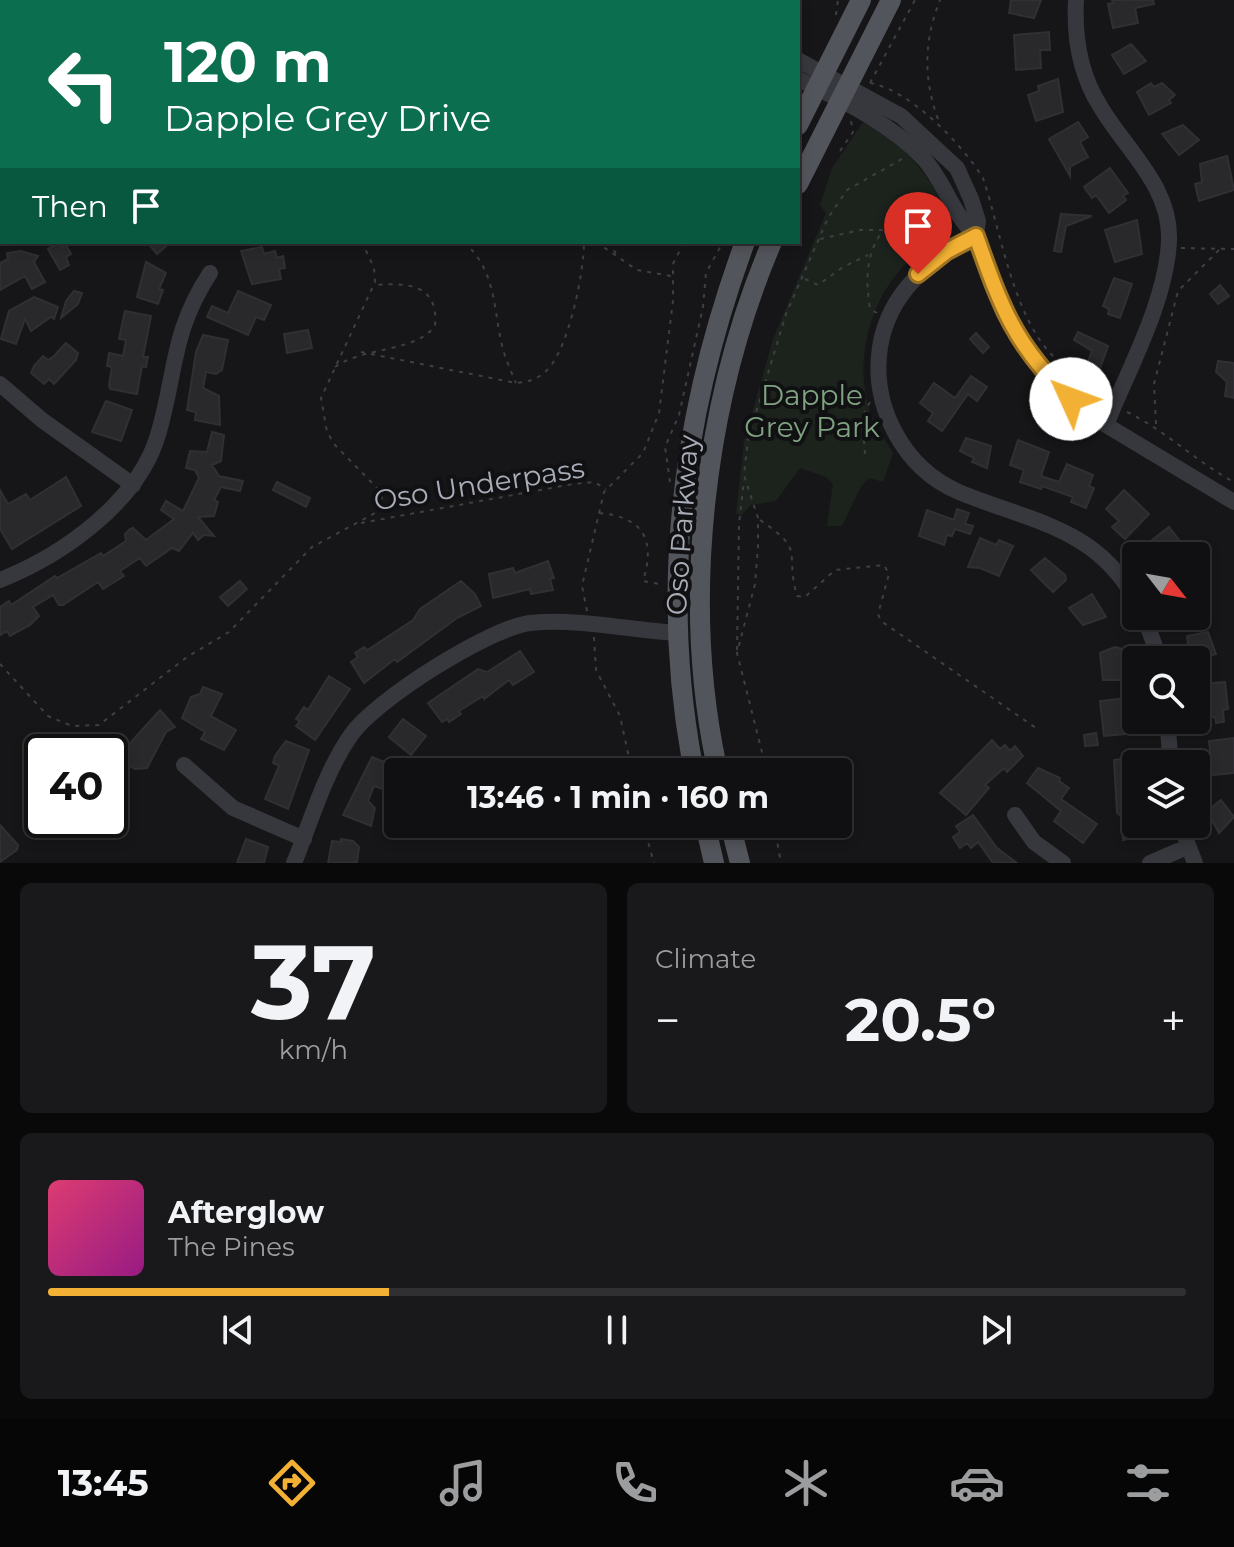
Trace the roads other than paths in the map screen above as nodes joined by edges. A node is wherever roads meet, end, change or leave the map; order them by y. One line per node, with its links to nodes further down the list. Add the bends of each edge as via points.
1 (861, 0): 5 (main road)
2 (891, 0): 6 (main road)
3 (1076, 0): 14 (street, via 1077,44 1089,86 1161,195 1168,219 1166,270)
4 (800, 63): 5 (street)
5 (813, 80): 6 (street); 7 (main road)
6 (844, 93): 8 (main road); 9 (street, via 905,140 941,181 962,223)
7 (800, 119)
8 (800, 180)
9 (976, 236): 14 (street, via 1003,312 1022,346 1042,372); 18 (street, via 947,251 905,288 888,321 879,356 890,425 902,445 957,491 1065,531)
10 (744, 244): 19 (main road, Oso Parkway, via 706,364 681,502)
11 (771, 244): 21 (main road, Oso Parkway, via 728,373 709,477 701,621)
12 (210, 273): 15 (street, via 190,304 177,339 158,436)
13 (0, 384): 15 (street)
14 (1106, 425): 16 (street)
15 (133, 485): 17 (street, via 81,534)
16 (1234, 502)
17 (0, 580)
18 (1122, 581)
19 (677, 633): 20 (main road, Oso Parkway); 27 (street, via 529,623 473,644 361,721 340,753)
20 (692, 758)
21 (716, 758)
22 (184, 765): 27 (street, via 233,808)
23 (1015, 815): 32 (street, via 1034,842)
24 (708, 838): 30 (main road)
25 (734, 838): 31 (main road)
26 (1184, 838): 28 (street)
27 (304, 839): 29 (street)
28 (1187, 847): 33 (street); 34 (street)
29 (294, 863)
30 (714, 863)
31 (740, 863)
32 (1063, 863)
33 (1150, 863)
34 (1195, 863)

